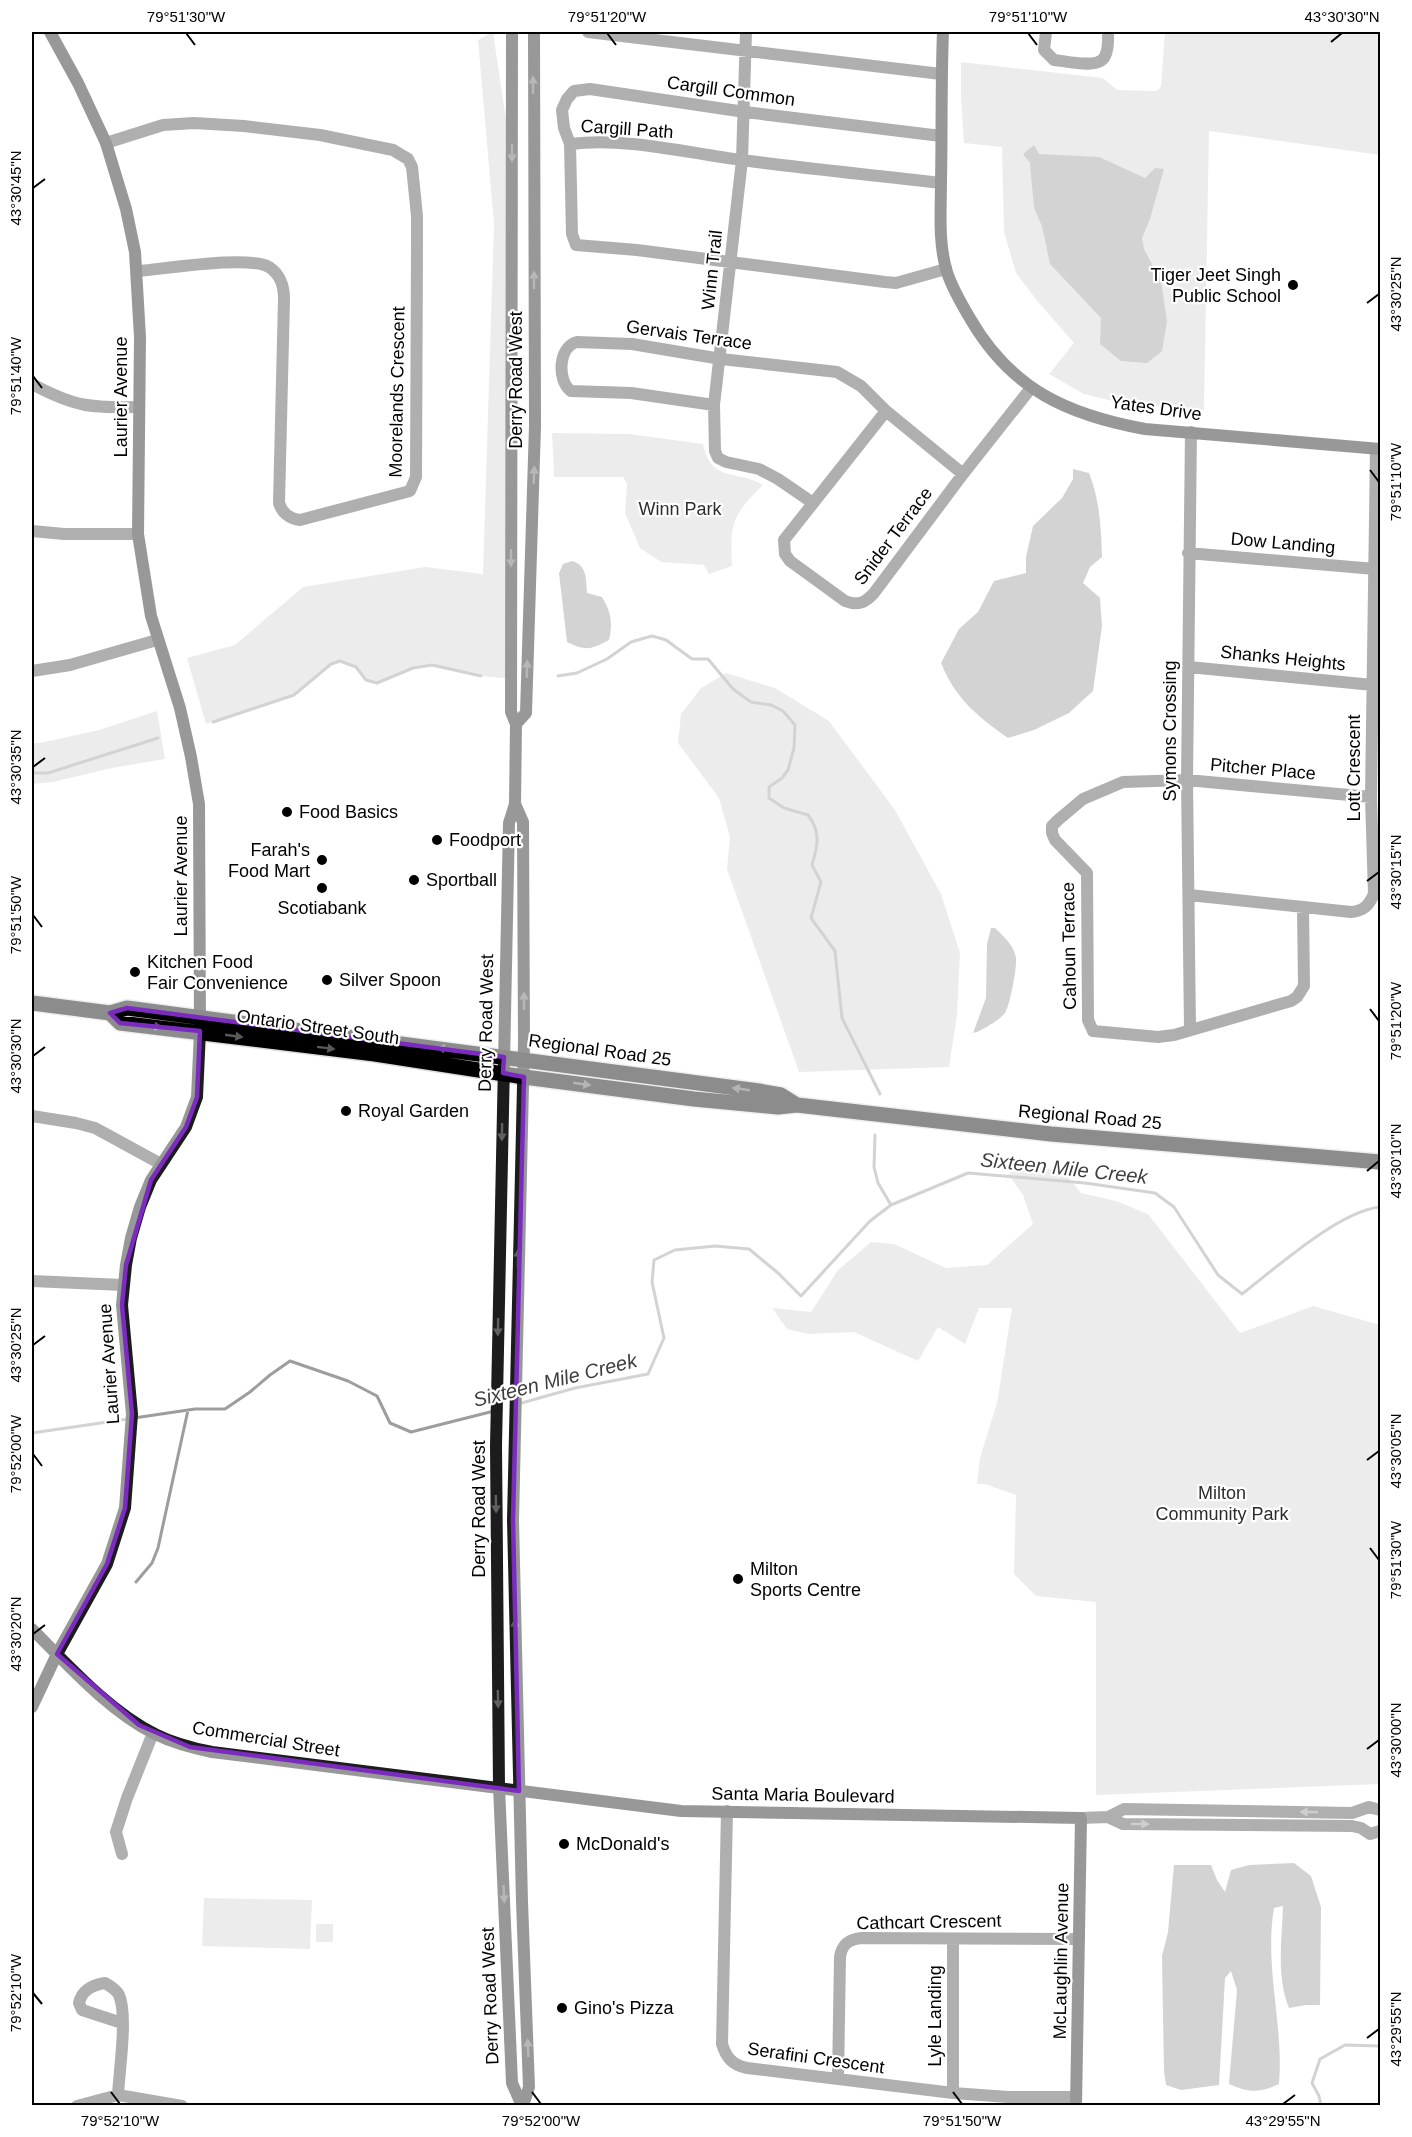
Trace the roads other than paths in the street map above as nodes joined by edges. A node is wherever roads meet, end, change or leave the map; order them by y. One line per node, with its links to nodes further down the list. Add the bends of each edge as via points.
1 (50, 32): 13 (main road, Laurier Avenue)
2 (512, 32): 38 (main road, Derry Road West, one-way to 38, via 511,712)
3 (534, 32): 38 (main road, Derry Road West, one-way to 3, via 526,713 534,450)
4 (588, 32): 9 (street)
5 (746, 32): 9 (street, Winn Trail)
6 (943, 32): 10 (main road, Yates Drive)
7 (1046, 32): 8 (street, via 1044,50 1049,57 1094,64 1106,55)
8 (1108, 32)
9 (745, 50): 10 (street); 11 (street, Winn Trail)
10 (941, 74): 12 (main road, Yates Drive)
11 (745, 111): 12 (street, Cargill Common); 14 (street, Cargill Common, via 590,89 574,91 562,110); 15 (street, Winn Trail)
12 (941, 136): 16 (main road, Yates Drive)
13 (106, 143): 19 (main road, Laurier Avenue, via 126,209); 19 (street, Moorelands Crescent, via 163,125 194,123 320,135 393,150 408,159 412,167 417,246 416,477 410,491 300,520 287,516 279,504 284,299 281,280 271,269 257,263)
14 (570, 144): 15 (street, Cargill Path, via 590,141 639,145); 17 (street, Cargill Path, via 572,234 576,245)
15 (742, 160): 16 (street, Cargill Path); 17 (street, Winn Trail)
16 (941, 183): 18 (main road, Yates Drive)
17 (730, 264): 18 (street, Cargill Path, via 897,283); 20 (street, Winn Trail)
18 (946, 269): 22 (main road, Yates Drive, via 983,341)
19 (138, 271): 24 (main road, Laurier Avenue)
20 (721, 359): 23 (street, Winn Trail); 23 (street, Gervais Terrace, via 632,344 571,344 564,352 563,381 571,391 631,393); 25 (street, Gervais Terrace, via 837,372 861,386)
21 (32, 384): 24 (street, via 88,407)
22 (1031, 388): 26 (main road, Yates Drive, via 1064,406 1113,423); 28 (street, Snider Terrace)
23 (714, 405): 29 (street, Winn Trail, via 718,458 759,469)
24 (139, 406): 31 (main road, Laurier Avenue)
25 (886, 411): 28 (street, Gervais Terrace); 29 (street, Snider Terrace)
26 (1191, 432): 27 (main road, Yates Drive); 32 (street, Symons Crossing)
27 (1378, 449): 33 (street, Lott Crescent)
28 (963, 474): 29 (street, Snider Terrace, via 862,604 845,602 785,554 784,540)
29 (813, 503)
30 (32, 531): 31 (street)
31 (138, 534): 34 (main road, Laurier Avenue)
32 (1188, 553): 33 (street, Dow Landing); 35 (street, Symons Crossing)
33 (1375, 569): 37 (street, Lott Crescent)
34 (157, 640): 36 (street, via 70,665); 45 (main road, Laurier Avenue, via 180,708 199,804)
35 (1189, 667): 37 (street, Shanks Heights); 39 (street, Symons Crossing)
36 (32, 671)
37 (1373, 685): 40 (street, Lott Crescent)
38 (516, 724): 41 (main road, Derry Road West)
39 (1187, 780): 40 (street, Pitcher Place); 42 (street, Symons Crossing); 46 (street, Cahoun Terrace, via 1123,782 1083,799 1058,820 1052,833 1087,873 1091,1029 1158,1037)
40 (1371, 797): 43 (street, Lott Crescent, via 1374,894 1370,902 1352,912)
41 (515, 804): 47 (main road, Derry Road West, via 508,823); 48 (main road, Derry Road West, one-way to 41, via 523,822)
42 (1190, 895): 43 (street, Lott Crescent); 46 (street, Symons Crossing)
43 (1303, 907): 46 (street, Cahoun Terrace, via 1302,991 1291,1001)
44 (32, 1003): 45 (main road, Ontario Street South, via 110,1012 120,1023)
45 (200, 1024): 47 (main road, Ontario Street South, one-way to 45); 49 (main road, Ontario Street South, one-way to 49); 54 (main road, Laurier Avenue, via 196,1097 186,1127)
46 (1190, 1029)
47 (504, 1057): 48 (main road, Regional Road 25); 49 (main road, Derry Road West)
48 (524, 1059): 50 (main road, Derry Road West); 51 (main road, Regional Road 25, one-way to 48, via 781,1095 759,1091)
49 (503, 1073): 50 (main road, Ontario Street South); 61 (main road, Derry Road West, one-way to 61, via 496,1446)
50 (524, 1077): 51 (main road, Regional Road 25, one-way to 51, via 694,1099 778,1107); 62 (main road, Derry Road West, one-way to 50, via 513,1520)
51 (796, 1105): 53 (main road, Regional Road 25, via 1051,1134)
52 (32, 1116): 54 (street, via 95,1128)
53 (1380, 1162)
54 (161, 1164): 56 (main road, Laurier Avenue, via 140,1207)
55 (32, 1281): 56 (street)
56 (123, 1285): 58 (main road, Laurier Avenue, via 132,1436 125,1508 106,1564)
57 (32, 1629): 58 (main road, Commercial Street)
58 (57, 1654): 59 (main road, Laurier Avenue); 60 (main road, Commercial Street, via 109,1702)
59 (32, 1707)
60 (153, 1733): 61 (main road, Commercial Street, via 212,1752); 68 (street, via 116,1832)
61 (499, 1788): 62 (main road, Santa Maria Boulevard); 78 (main road, Derry Road West, one-way to 78, via 512,2083)
62 (519, 1791): 64 (main road, Santa Maria Boulevard, via 658,1809); 78 (main road, Derry Road West, one-way to 62, via 529,2088)
63 (1380, 1810): 65 (street, Santa Maria Boulevard, one-way to 65, via 1370,1807 1352,1813 1124,1809)
64 (728, 1811): 66 (main road, Santa Maria Boulevard); 72 (street, Serafini Crescent, via 722,2044 725,2054 737,2066)
65 (1108, 1817): 66 (street, Santa Maria Boulevard); 67 (street, Santa Maria Boulevard, one-way to 67, via 1123,1824 1352,1826 1370,1834)
66 (1081, 1818): 70 (main road, McLaughlin Avenue)
67 (1380, 1831)
68 (122, 1854)
69 (953, 1939): 70 (street, Cathcart Crescent); 72 (street, Cathcart Crescent, via 862,1938 847,1942 841,1949); 73 (street, Lyle Landing)
70 (1079, 1939): 75 (main road, McLaughlin Avenue)
71 (122, 2022): 74 (street)
72 (838, 2079): 73 (street, Serafini Crescent)
73 (953, 2093): 75 (street, Serafini Crescent)
74 (118, 2096): 76 (street); 77 (street)
75 (1076, 2101)
76 (77, 2106)
77 (182, 2106)
78 (523, 2106)

